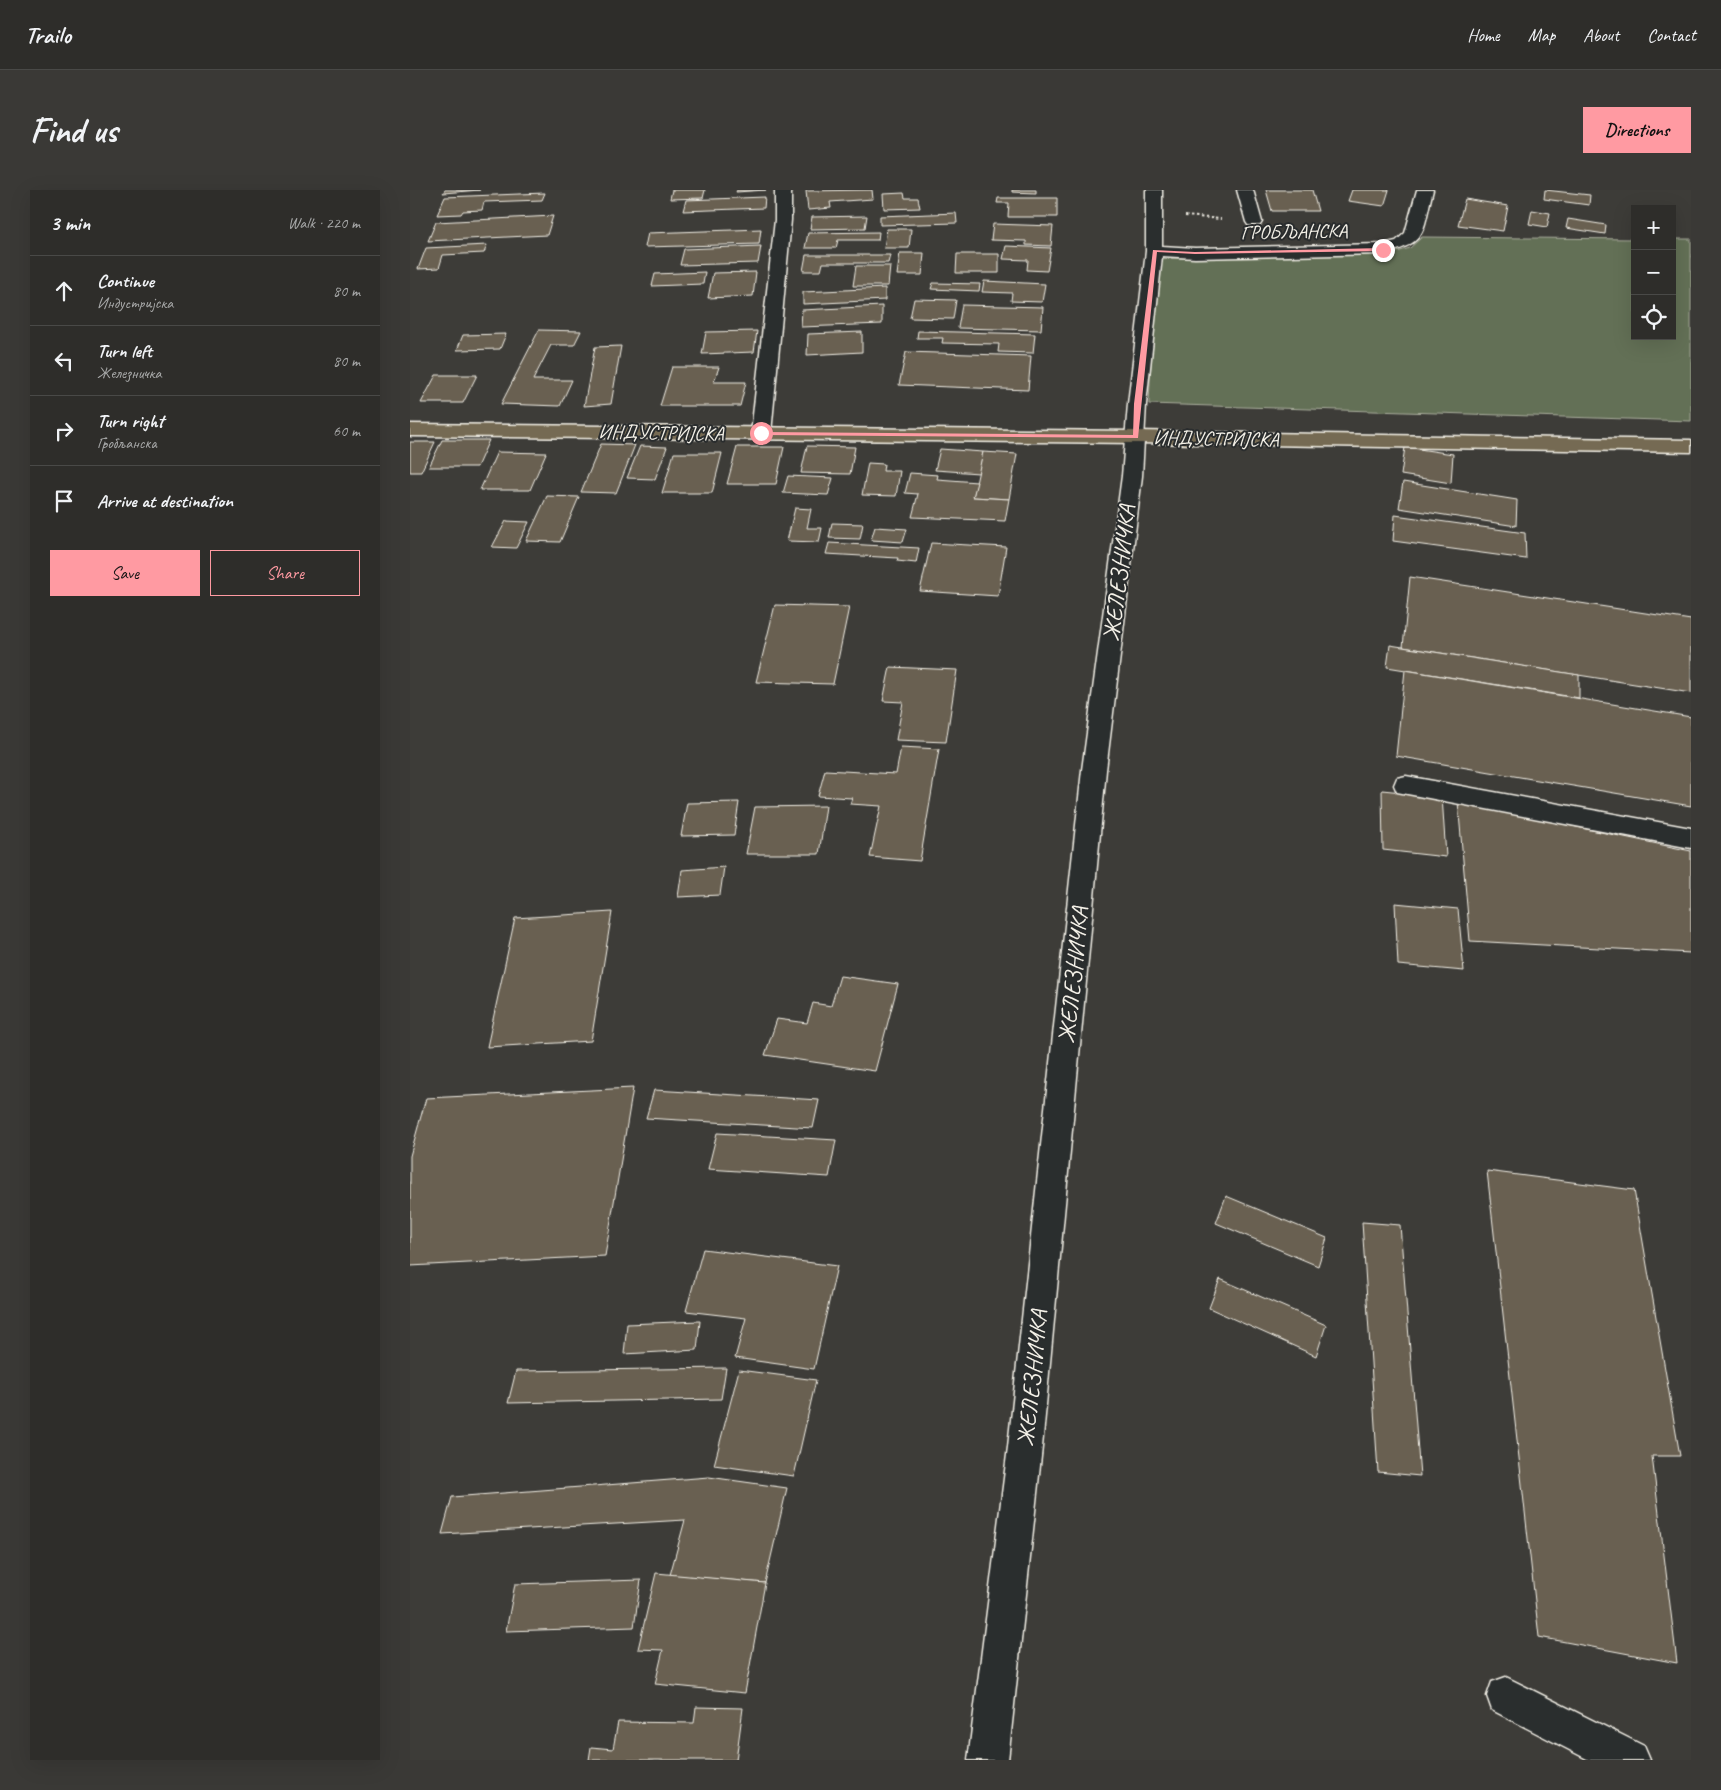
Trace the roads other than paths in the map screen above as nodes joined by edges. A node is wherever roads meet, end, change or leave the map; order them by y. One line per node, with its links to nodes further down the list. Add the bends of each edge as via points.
1 (783, 190): 8 (street, via 783,220)
2 (1154, 190): 6 (street, ЖЕЛЕЗНИЧКА)
3 (1245, 190): 5 (street)
4 (1425, 190): 6 (street, ГРОБЉАНСКА, via 1413,235 1402,244 1383,250)
5 (1254, 222)
6 (1154, 251): 9 (street, ЖЕЛЕЗНИЧКА)
7 (410, 430): 8 (main road, ИНДУСТРИЈСКА)
8 (761, 433): 9 (main road, ИНДУСТРИЈСКА)
9 (1136, 437): 10 (main road, ИНДУСТРИЈСКА); 14 (street, ЖЕЛЕЗНИЧКА, via 1094,770 1025,1447)
10 (1691, 446)
11 (1406, 785): 12 (street)
12 (1691, 838)
13 (1506, 1696): 15 (street)
14 (988, 1760)
15 (1630, 1760)

